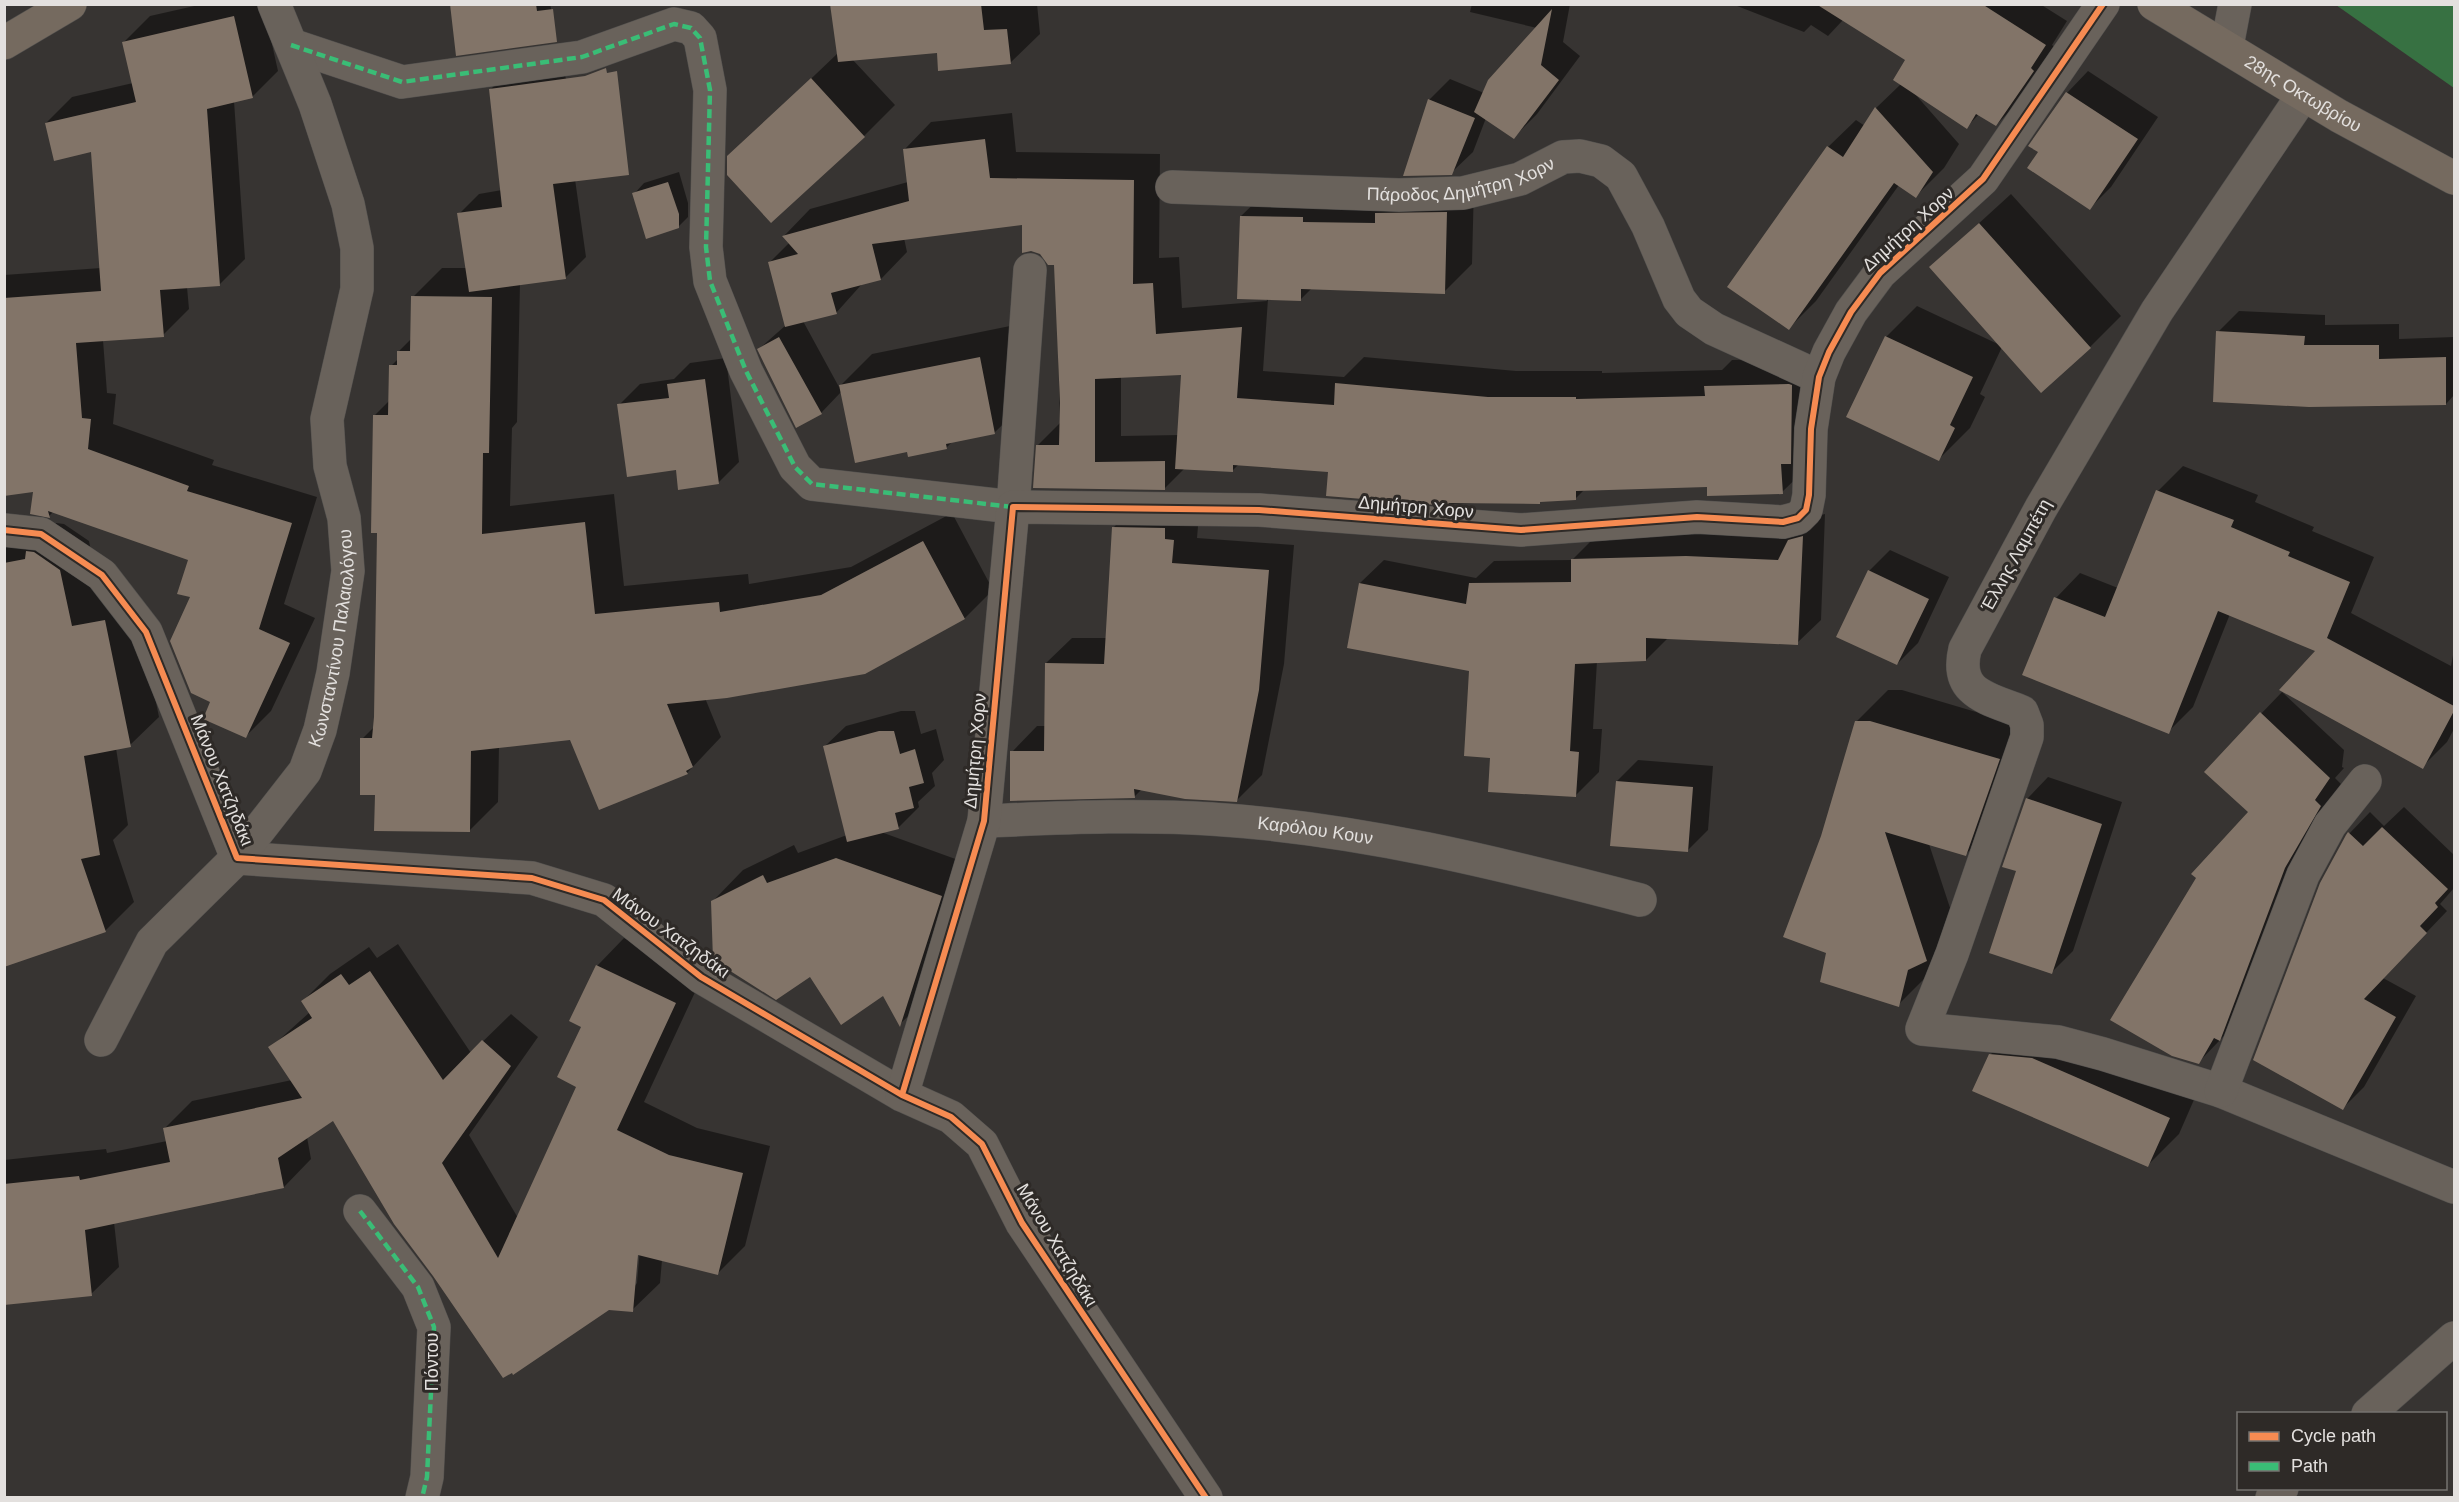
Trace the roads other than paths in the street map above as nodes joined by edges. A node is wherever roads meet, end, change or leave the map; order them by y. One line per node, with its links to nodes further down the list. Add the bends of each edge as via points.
1 (70, 4): 6 (main road)
2 (274, 4): 7 (street, Κωνσταντίνου Παλαιολόγου)
3 (2103, 4): 13 (street, Δημήτρη Χορν, via 1983,179 1870,285 1829,352)
4 (2154, 4): 8 (main road, 28ης Οκτωβρίου)
5 (2235, 4): 8 (street)
6 (4, 43)
7 (291, 45): 14 (street, via 402,82 582,57 674,24 691,28 700,38 710,90 706,247 710,281 746,371 795,467 812,484); 18 (street, Κωνσταντίνου Παλαιολόγου, via 348,204 357,248 357,289 327,419 330,466 344,518 348,572 333,673 320,730 305,771)
8 (2226, 46): 9 (main road, 28ης Οκτωβρίου)
9 (2303, 94): 10 (main road, 28ης Οκτωβρίου); 21 (street, Έλλης Λαμπέτη, via 2157,311 2041,508 1965,649 1961,663 1964,679 1979,694 2022,712 2027,737 1922,1029 2058,1042)
10 (2454, 178)
11 (1172, 187): 13 (street, Πάροδος Δημήτρη Χορν, via 1399,195 1464,193 1520,179 1563,157 1600,161 1623,179 1679,299 1689,312 1714,329)
12 (1030, 270): 14 (street)
13 (1819, 377): 14 (street, Δημήτρη Χορν, via 1811,429 1807,506 1801,516 1787,521 1696,517 1521,530 1259,510)
14 (1013, 507): 17 (street, Δημήτρη Χορν)
15 (4, 530): 18 (street, Μάνου Χατζηδάκι, via 41,534 102,575 146,632)
16 (2365, 781): 21 (street, via 2330,825 2303,874)
17 (984, 821): 19 (street, Καρόλου Κουν, via 1211,819 1357,835 1489,860); 22 (street, Δημήτρη Χορν)
18 (237, 858): 20 (street, Κωνσταντίνου Παλαιολόγου, via 152,942); 22 (street, Μάνου Χατζηδάκι, via 532,878 604,900 701,977)
19 (1640, 900)
20 (101, 1040)
21 (2221, 1091): 23 (street)
22 (902, 1095): 28 (street, Μάνου Χατζηδάκι, via 951,1117 982,1143 1022,1223)
23 (2454, 1187)
24 (360, 1211): 27 (street, Πόντου, via 418,1287 434,1327 427,1477)
25 (2454, 1338): 26 (street)
26 (2369, 1412)
27 (422, 1497)
28 (1206, 1497)

